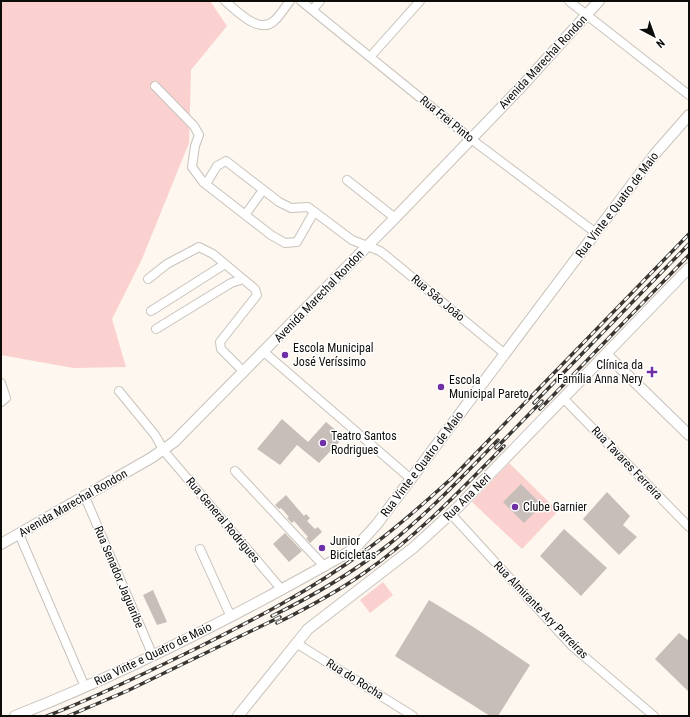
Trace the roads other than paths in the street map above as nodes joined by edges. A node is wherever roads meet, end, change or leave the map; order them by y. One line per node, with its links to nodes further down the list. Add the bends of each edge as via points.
1 (225, 1): 2 (street, via 252,22 262,25 273,22)
2 (290, 1)
3 (302, 1): 8 (street, Rua Frei Pinto)
4 (320, 1): 8 (street)
5 (420, 1): 10 (street)
6 (569, 1): 9 (street)
7 (599, 1): 9 (main road, Avenida Marechal Rondon)
8 (313, 9): 10 (street, Rua Frei Pinto)
9 (587, 15): 12 (street); 14 (main road, Avenida Marechal Rondon)
10 (370, 57): 14 (street, Rua Frei Pinto)
11 (155, 86): 16 (street, via 194,126 199,135 194,146 192,167)
12 (689, 95)
13 (689, 115): 21 (main road, Rua Vinte e Quatro de Maio, via 654,155)
14 (471, 139): 20 (main road, Avenida Marechal Rondon); 21 (street, Rua Frei Pinto)
15 (347, 180): 20 (street)
16 (206, 184): 17 (street, via 217,166 226,161); 19 (street)
17 (263, 190): 18 (street, via 291,208 308,208); 19 (street)
18 (314, 212): 19 (street, via 297,242 292,243 285,243 271,235); 22 (street, Rua São João, via 352,240)
19 (245, 215)
20 (395, 218): 22 (main road, Avenida Marechal Rondon)
21 (596, 233): 30 (main road, Rua Vinte e Quatro de Maio)
22 (368, 246): 29 (main road, Avenida Marechal Rondon); 30 (street, Rua São João, via 389,258)
23 (225, 264): 25 (street, via 199,247 167,264); 26 (street); 27 (street)
24 (689, 268): 31 (main road, Rua Ana Neri)
25 (148, 279)
26 (243, 279): 28 (street, via 231,283); 32 (street, via 255,289 257,295 220,345)
27 (151, 311)
28 (156, 329)
29 (264, 352): 32 (main road, Avenida Marechal Rondon); 40 (street)
30 (505, 354): 40 (main road, Rua Vinte e Quatro de Maio)
31 (607, 355): 35 (main road, Rua Ana Neri); 37 (main road)
32 (244, 372): 38 (main road, Avenida Marechal Rondon)
33 (1, 383): 36 (street, via 6,399)
34 (119, 391): 38 (street, Rua General Rodrigues, via 155,434)
35 (564, 398): 42 (main road, Rua Ana Neri); 43 (street, Rua Tavares Ferreira)
36 (1, 402)
37 (689, 435)
38 (164, 451): 41 (main road, Avenida Marechal Rondon); 48 (street, Rua General Rodrigues)
39 (235, 471): 47 (street)
40 (411, 479): 47 (main road, Rua Vinte e Quatro de Maio, via 368,535 347,553)
41 (84, 497): 44 (main road, Avenida Marechal Rondon); 51 (street, Rua Senador Jaguaribe)
42 (451, 514): 50 (main road, Rua Ana Neri, via 413,548 313,623); 56 (street, Rua Almirante Ary Parreiras, via 572,646)
43 (689, 528)
44 (20, 534): 45 (main road, Avenida Marechal Rondon); 52 (street)
45 (1, 544)
46 (200, 549): 49 (street)
47 (324, 566): 48 (main road, Rua Vinte e Quatro de Maio)
48 (282, 590): 49 (main road, Rua Vinte e Quatro de Maio)
49 (231, 617): 51 (main road, Rua Vinte e Quatro de Maio)
50 (296, 642): 54 (main road, Rua Ana Neri); 55 (street, Rua do Rocha)
51 (153, 656): 52 (main road, Rua Vinte e Quatro de Maio)
52 (85, 687): 53 (main road, Rua Vinte e Quatro de Maio)
53 (15, 716)
54 (238, 716)
55 (413, 716)
56 (654, 716)

